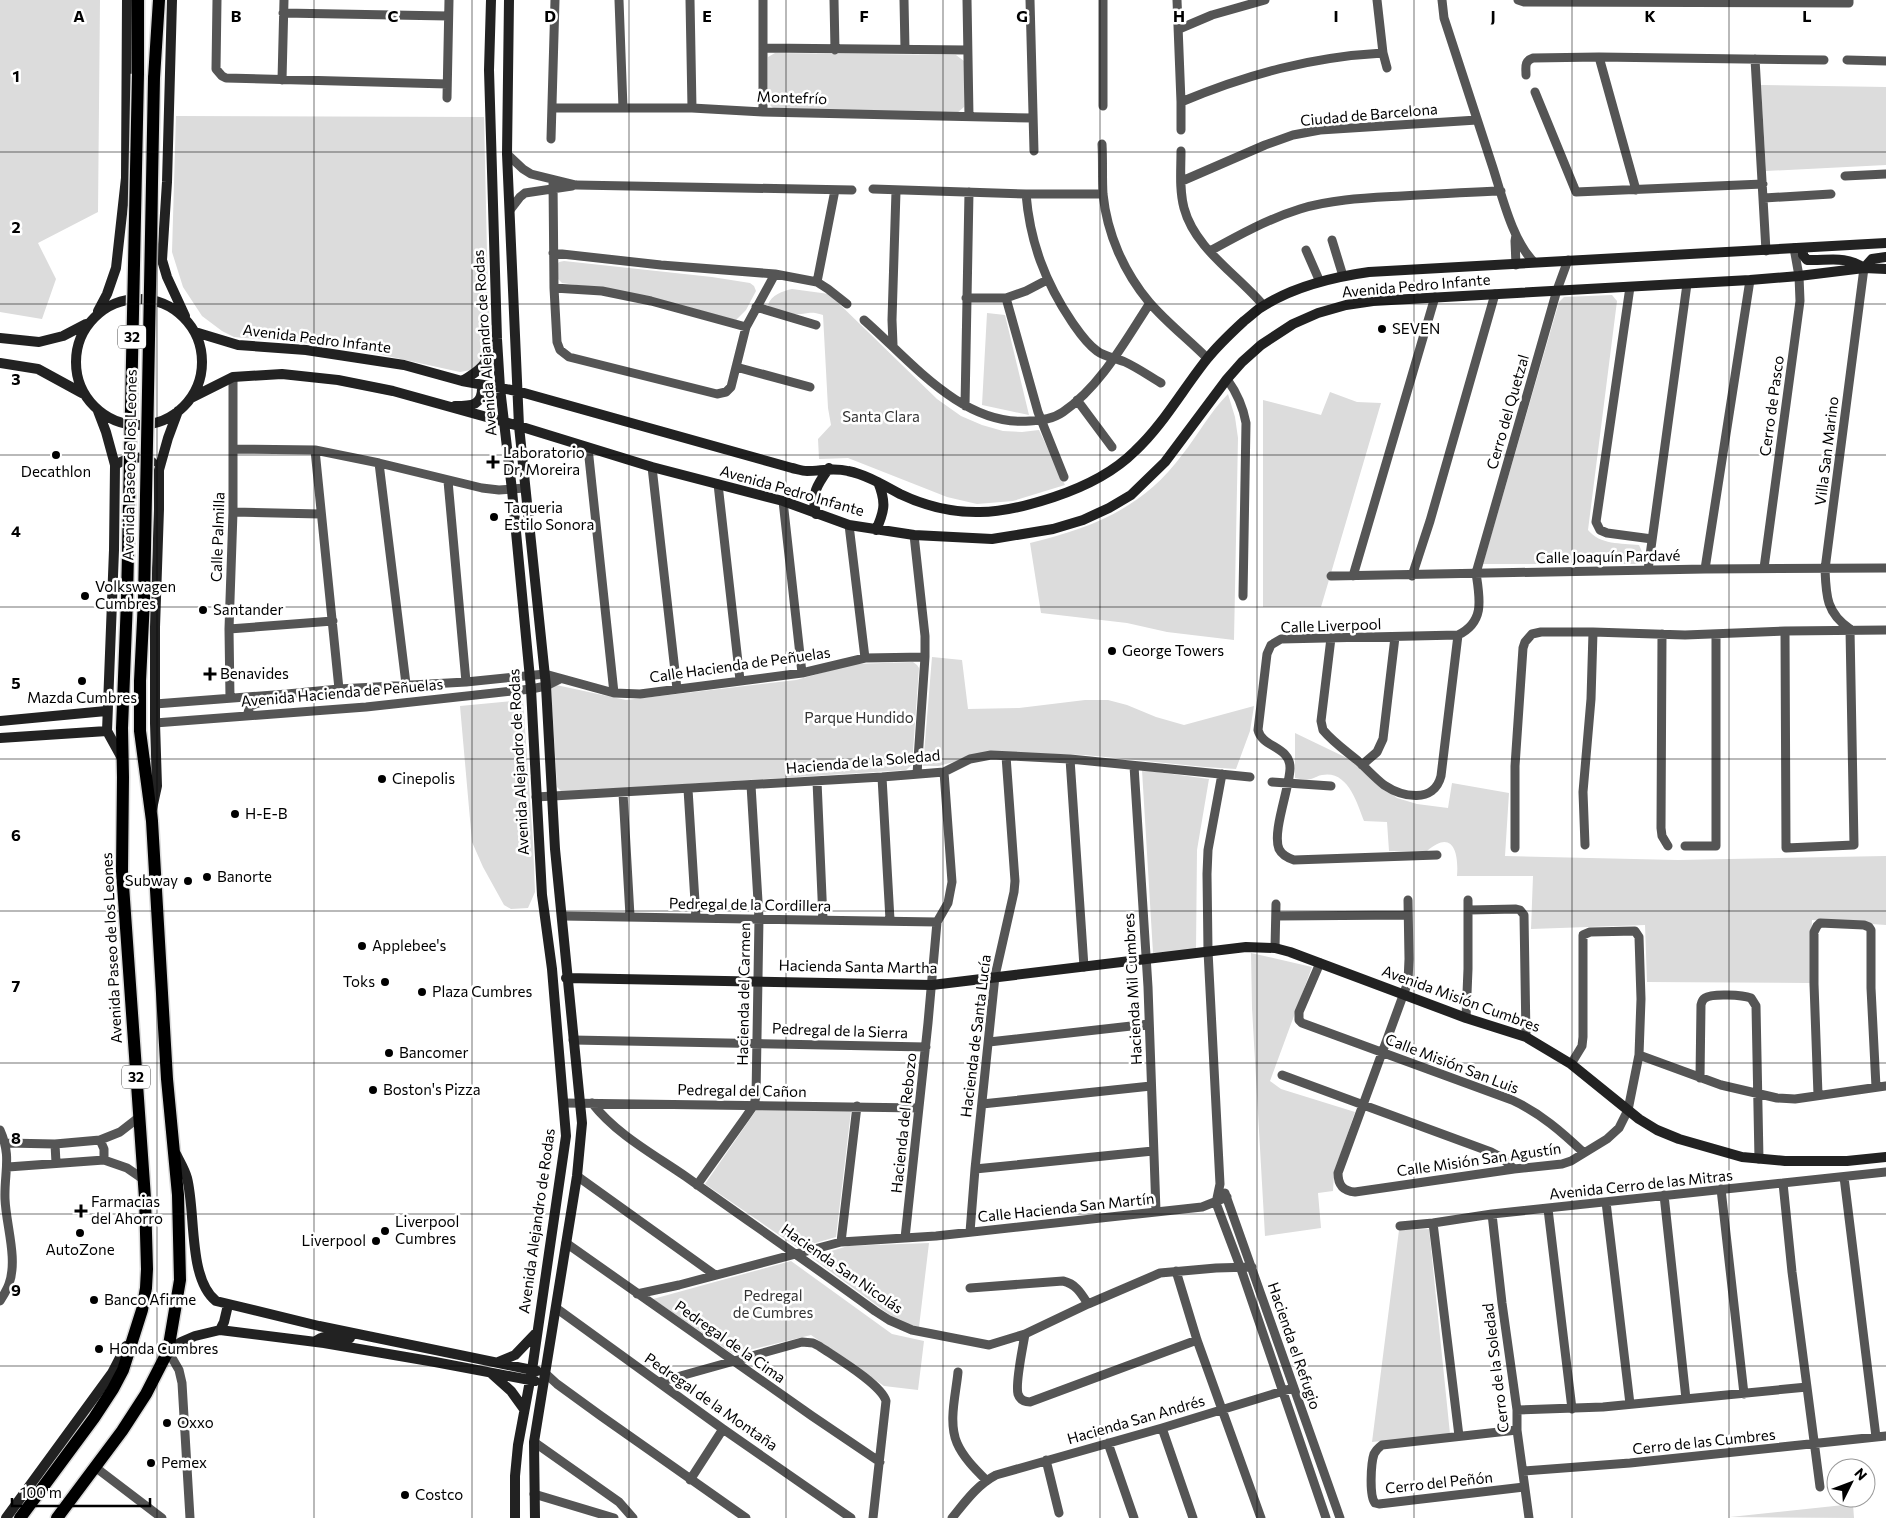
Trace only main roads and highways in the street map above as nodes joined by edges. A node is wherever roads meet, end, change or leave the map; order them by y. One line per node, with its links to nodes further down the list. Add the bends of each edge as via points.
1 (138, 0): 3 (main road, Avenida Paseo de los Leones / 32, bridge, via 122,728 122,871 147,1269 142,1310 123,1370 94,1418)
2 (159, 0): 4 (main road, Avenida Paseo de los Leones / 32, bridge, via 154,78 140,731 151,810 180,1235 180,1280 168,1351 146,1394)
3 (20, 1518)
4 (57, 1518)

